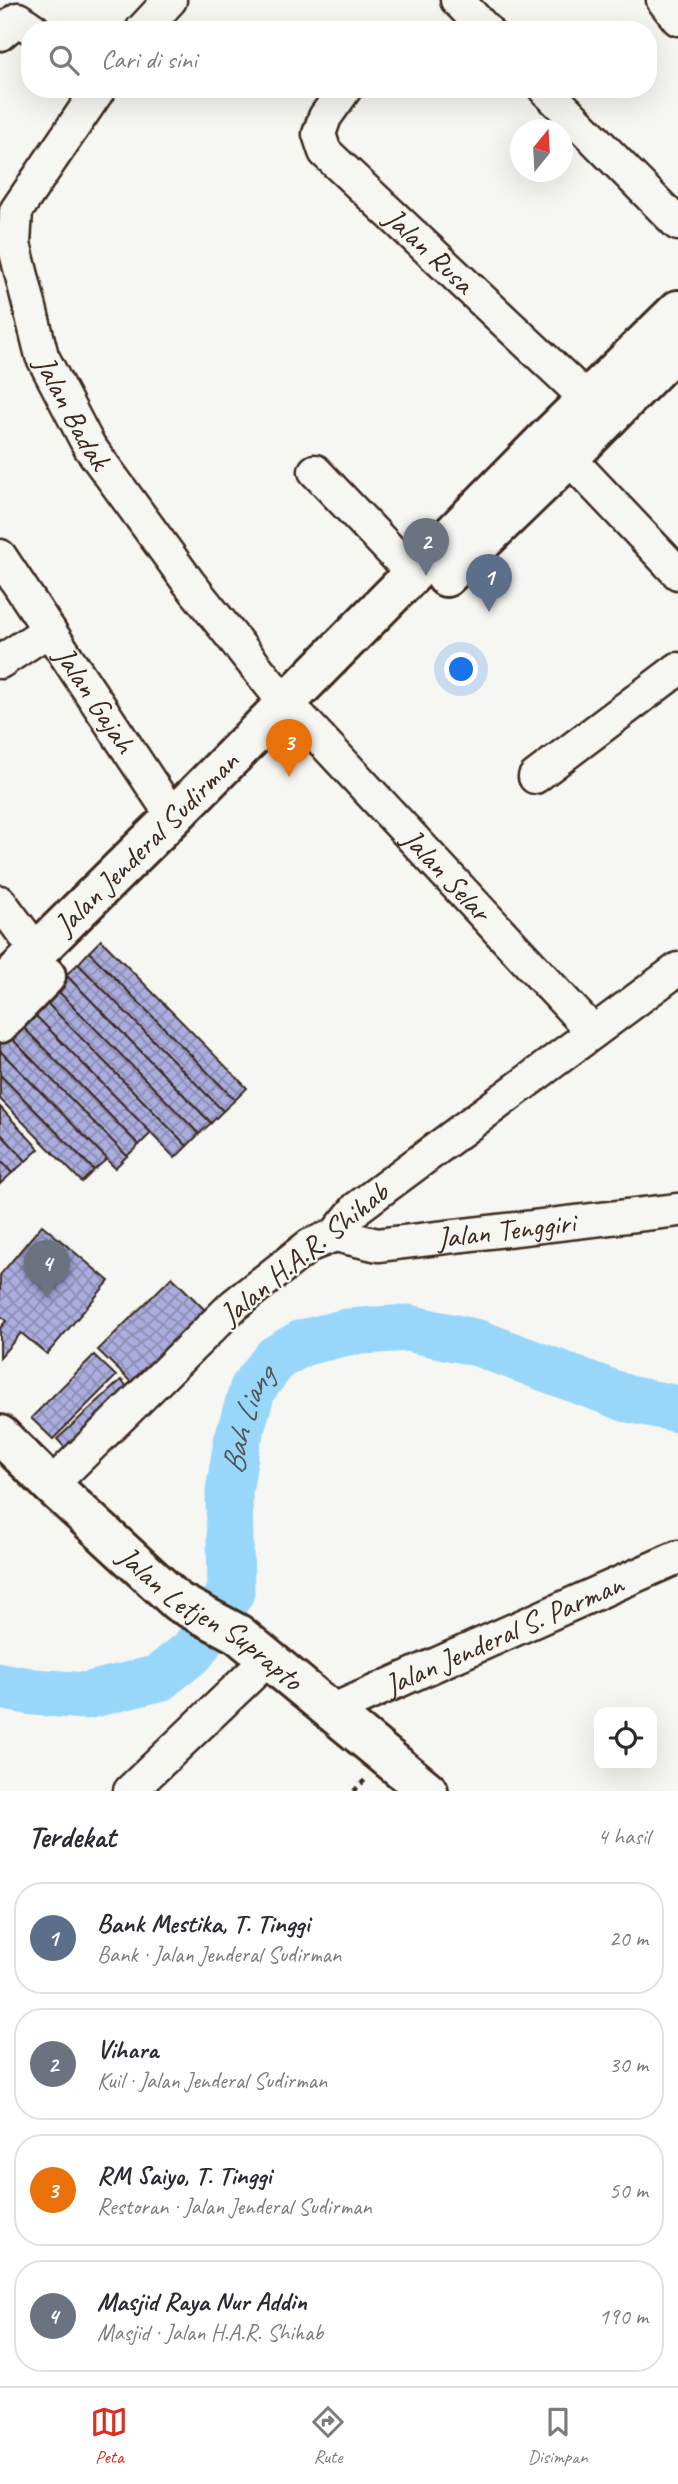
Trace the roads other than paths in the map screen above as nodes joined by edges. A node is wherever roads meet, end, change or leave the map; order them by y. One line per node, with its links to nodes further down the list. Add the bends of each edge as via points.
1 (170, 0): 5 (street)
2 (457, 0): 6 (street)
3 (663, 0): 4 (street)
4 (678, 19)
5 (150, 21)
6 (477, 21)
7 (93, 98): 22 (street, Jalan Badak, via 16,211 14,244 42,356 89,446 190,583)
8 (339, 98): 13 (street, Jalan Rusa, via 319,134 325,152)
9 (554, 98): 10 (street)
10 (678, 224)
11 (678, 310): 13 (main road, Jalan Jenderal Sudirman)
12 (678, 347): 14 (main road, Jalan Jenderal Sudirman)
13 (587, 399): 18 (main road, Jalan Jenderal Sudirman)
14 (569, 458): 17 (street); 22 (main road, Jalan Jenderal Sudirman)
15 (315, 471): 18 (street)
16 (0, 556): 19 (street)
17 (678, 573)
18 (414, 574): 22 (main road, Jalan Jenderal Sudirman)
19 (49, 630): 20 (street, Jalan Gajah); 24 (street, Jalan Gajah)
20 (0, 662)
21 (678, 669): 23 (street)
22 (293, 711): 24 (main road, Jalan Jenderal Sudirman); 29 (main road, Jalan Jenderal Sudirman); 30 (street, Jalan Selar)
23 (535, 777)
24 (173, 817): 26 (main road, Jalan Jenderal Sudirman)
25 (0, 902): 26 (street)
26 (38, 953): 28 (main road, Jalan Jenderal Sudirman)
27 (678, 969): 30 (street, Jalan H.A.R. Shihab)
28 (0, 988)
29 (0, 1023)
30 (593, 1032): 32 (street, Jalan H.A.R. Shihab, via 357,1208)
31 (678, 1210): 32 (street, Jalan Tenggiri, via 378,1245)
32 (335, 1235): 34 (street, Jalan H.A.R. Shihab, via 310,1245 233,1305)
33 (0, 1435): 34 (main road, Jalan Letjen Suprapto)
34 (51, 1485): 36 (main road, Jalan Letjen Suprapto, via 178,1602 238,1634)
35 (678, 1557): 37 (street, Jalan Jenderal S. Parman)
36 (268, 1658): 37 (main road, Jalan Letjen Suprapto); 38 (street)
37 (331, 1711): 39 (main road, Jalan Letjen Suprapto)
38 (130, 1791)
39 (428, 1791)

